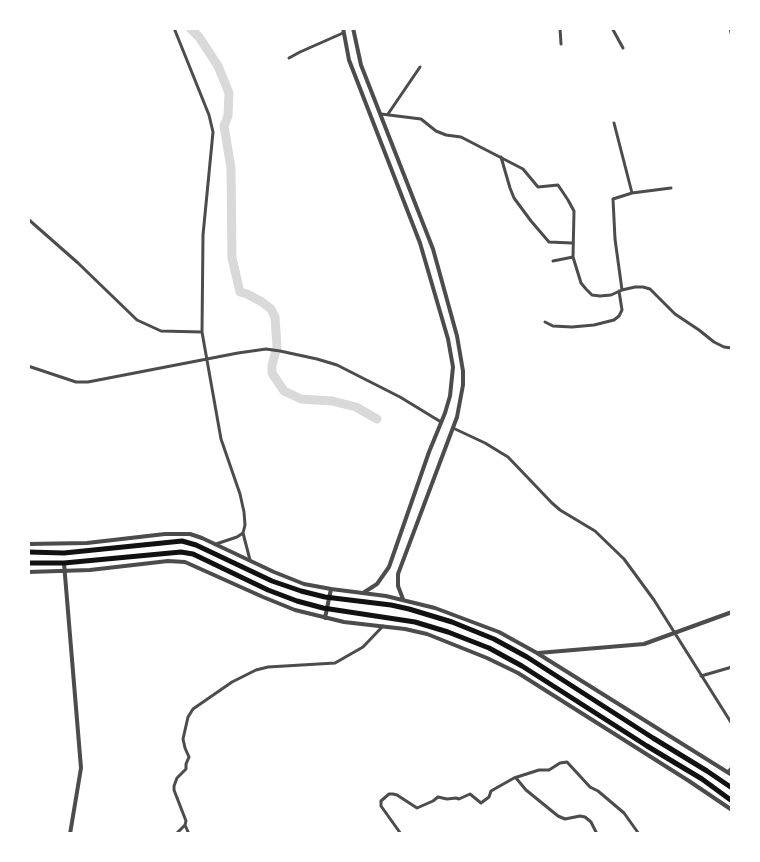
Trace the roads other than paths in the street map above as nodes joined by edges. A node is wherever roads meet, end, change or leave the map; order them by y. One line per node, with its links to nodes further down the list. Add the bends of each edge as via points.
1 (174, 28): 24 (street, via 213,132 203,235)
2 (353, 28): 12 (street, via 361,65)
3 (560, 28): 8 (street)
4 (612, 28): 9 (street)
5 (730, 28): 7 (street)
6 (343, 31): 10 (street); 28 (street, via 349,60 420,243 448,339 452,382)
7 (732, 37)
8 (561, 44)
9 (623, 48)
10 (289, 58)
11 (420, 67): 13 (street)
12 (381, 114): 13 (street); 29 (street, via 433,249 457,336 463,371)
13 (388, 114): 15 (street, via 421,119 436,131 461,137)
14 (614, 123): 17 (street)
15 (501, 157): 19 (street, via 514,198 531,221 549,242); 19 (street, via 523,169 538,188 558,185 574,212)
16 (671, 188): 17 (street)
17 (632, 193): 22 (street, via 613,200)
18 (28, 219): 24 (street, via 137,320 161,331)
19 (572, 243): 20 (street)
20 (573, 257): 21 (street); 22 (street, via 581,283 592,295)
21 (553, 261)
22 (621, 291): 23 (street, via 622,310 614,320 572,327); 25 (street, via 635,287 650,289 675,314 714,342)
23 (545, 322)
24 (202, 332): 26 (street)
25 (732, 348)
26 (207, 360): 27 (street, via 88,382 76,382); 28 (street, via 268,350 317,359 400,397); 30 (street, via 221,439 242,503)
27 (28, 366)
28 (441, 422): 42 (street, via 389,567 377,584)
29 (453, 428): 43 (street, via 398,574); 47 (street, via 508,457 560,510 595,531 624,559)
30 (243, 533): 33 (street); 36 (street)
31 (28, 544): 32 (street)
32 (64, 544): 33 (street, via 177,533); 35 (highway)
33 (216, 544): 36 (street)
34 (28, 552): 35 (highway)
35 (64, 553): 55 (highway, via 182,541 301,591 391,605 452,622 527,657)
36 (250, 560): 41 (street, via 304,584)
37 (28, 563): 38 (highway)
38 (64, 563): 40 (street); 56 (highway, via 174,552 193,554 297,601 415,622 480,644 522,666)
39 (28, 572): 40 (street)
40 (64, 572): 45 (street, via 185,562 273,602); 59 (street, via 81,768)
41 (331, 589): 42 (street); 45 (street)
42 (362, 593): 43 (street)
43 (403, 599): 48 (street, via 475,622)
44 (732, 612): 47 (street)
45 (325, 618): 46 (street)
46 (383, 626): 57 (street, via 427,634 518,673); 58 (street, via 363,647 336,663 256,670 193,709 183,742 189,757 174,786)
47 (674, 633): 48 (street, via 637,645); 50 (street)
48 (537, 653): 53 (street)
49 (732, 667): 50 (street)
50 (701, 676): 51 (street)
51 (732, 724)
52 (732, 767): 53 (street)
53 (730, 773)
54 (516, 778): 62 (street, via 491,791 482,803 470,794 453,800 438,797 417,808 397,795 388,794 381,806); 63 (street, via 558,816 585,817); 64 (street, via 567,762 590,787 624,813)
55 (732, 788)
56 (732, 801)
57 (732, 810)
58 (185, 825): 60 (street); 61 (street)
59 (70, 834)
60 (176, 834)
61 (189, 834)
62 (401, 834)
63 (597, 834)
64 (639, 834)

